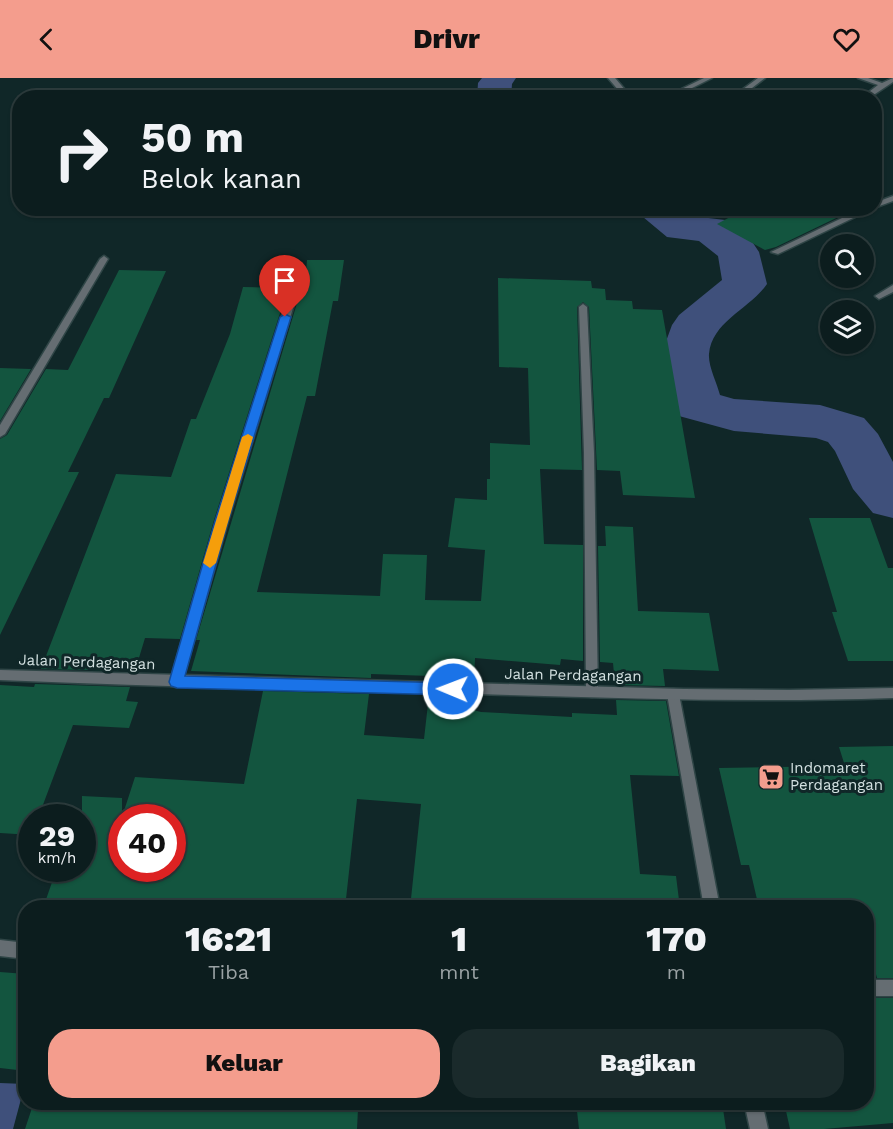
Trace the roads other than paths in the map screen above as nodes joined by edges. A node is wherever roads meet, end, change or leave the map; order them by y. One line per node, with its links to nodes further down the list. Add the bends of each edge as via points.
1 (611, 78): 7 (street)
2 (762, 78): 9 (street)
3 (861, 78): 6 (street)
4 (705, 79): 8 (street)
5 (893, 79): 6 (street)
6 (883, 85): 10 (street)
7 (622, 90)
8 (682, 90)
9 (745, 90)
10 (876, 90)
11 (853, 216): 12 (street)
12 (776, 252)
13 (104, 259): 18 (street)
14 (300, 272): 20 (street, via 222,521)
15 (893, 288): 16 (street)
16 (879, 296)
17 (583, 307): 21 (street, via 590,453)
18 (0, 434)
19 (0, 675): 20 (street, Jalan Perdagangan)
20 (177, 682): 21 (street, Jalan Perdagangan)
21 (592, 692): 23 (street, Jalan Perdagangan)
22 (893, 693): 23 (street, Jalan Perdagangan)
23 (673, 694): 24 (street)
24 (711, 900)
25 (0, 948): 26 (street)
26 (18, 950)
27 (874, 988): 28 (street)
28 (893, 988)
29 (755, 1110): 30 (street)
30 (759, 1129)

